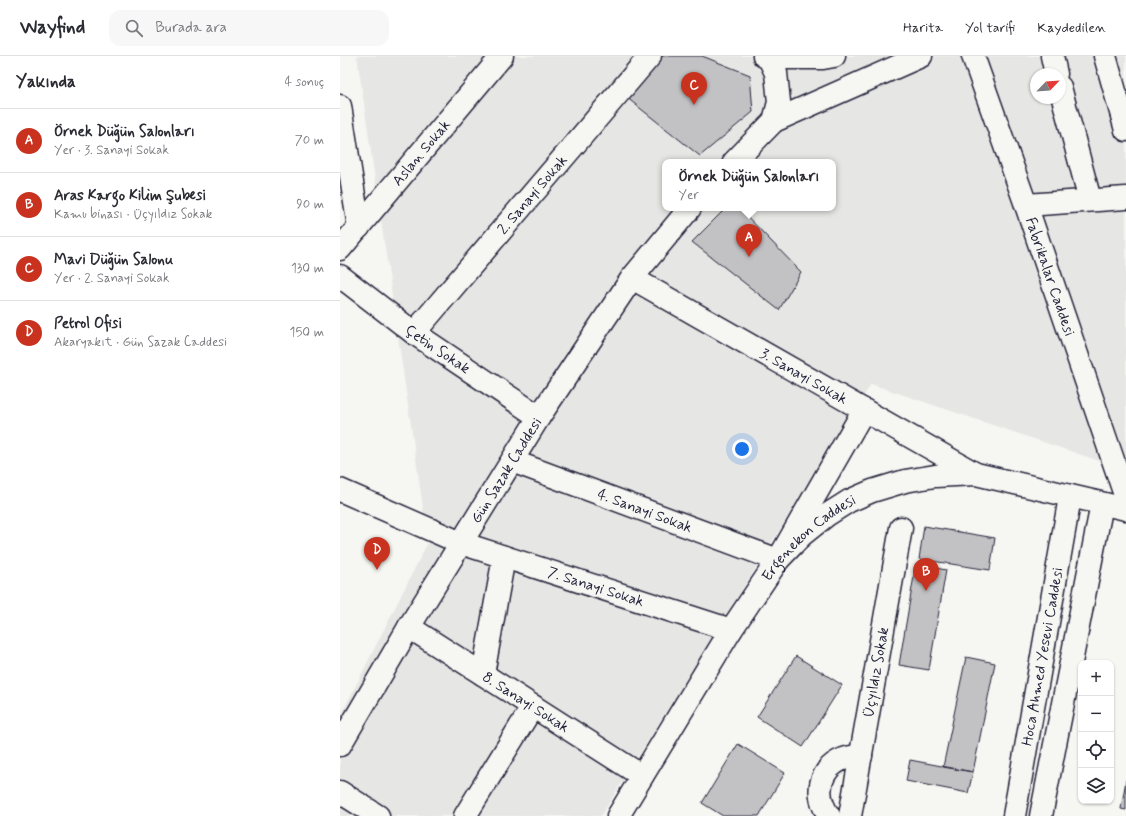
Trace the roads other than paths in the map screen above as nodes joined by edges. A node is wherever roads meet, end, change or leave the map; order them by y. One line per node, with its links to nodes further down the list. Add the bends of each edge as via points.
1 (502, 56): 19 (street, Aslan Sokak)
2 (650, 56): 23 (street, 2. Sanayi Sokak)
3 (834, 56): 8 (street)
4 (920, 56): 12 (street)
5 (973, 56): 17 (street, Fabrikalar Caddesi)
6 (1052, 56): 9 (street)
7 (1105, 56): 13 (street)
8 (768, 57): 12 (street, via 776,73 779,102)
9 (1055, 68)
10 (1065, 104): 16 (street)
11 (340, 106): 19 (street)
12 (774, 121): 14 (street)
13 (1126, 130)
14 (737, 159)
15 (1126, 198): 16 (street)
16 (1090, 200): 17 (street)
17 (1026, 204): 30 (street, Fabrikalar Caddesi)
18 (688, 211): 22 (street, Gün Sazak Caddesi)
19 (360, 227): 20 (street, Aslan Sokak)
20 (340, 249)
21 (340, 276): 23 (street, Çetin Sokak)
22 (632, 278): 24 (street, 3. Sanayi Sokak); 25 (street, Gün Sazak Caddesi)
23 (414, 333): 25 (street, Çetin Sokak)
24 (864, 410): 27 (street, 3. Sanayi Sokak); 36 (street)
25 (540, 417): 26 (street, Gün Sazak Caddesi)
26 (512, 461): 34 (street, Gün Sazak Caddesi); 36 (street, 4. Sanayi Sokak)
27 (976, 474): 29 (street, Ergenekon Caddesi); 36 (street, Ergenekon Caddesi, via 935,476 905,481 848,501 802,535)
28 (340, 490): 34 (street, 7. Sanayi Sokak)
29 (1070, 497): 31 (street, Ergenekon Caddesi); 50 (street, Hoca Ahmed Yesevi Caddesi)
30 (1126, 498)
31 (1102, 504): 32 (street, Ergenekon Caddesi); 51 (street, Hoca Ahmed Yesevi Caddesi)
32 (1126, 509)
33 (901, 528): 42 (street, Üçyıldız Sokak)
34 (461, 543): 35 (street, 7. Sanayi Sokak); 37 (street, Gün Sazak Caddesi)
35 (504, 557): 38 (street, 7. Sanayi Sokak); 39 (street)
36 (778, 560): 38 (street, Ergenekon Caddesi)
37 (410, 627): 39 (street, 8. Sanayi Sokak); 41 (street, Gün Sazak Caddesi)
38 (731, 630): 43 (street, Ergenekon Caddesi)
39 (483, 674): 40 (street, 8. Sanayi Sokak)
40 (533, 706): 43 (street, 8. Sanayi Sokak); 46 (street)
41 (343, 734)
42 (861, 756): 48 (street, via 840,760 824,775 820,786 820,798); 49 (street, Üçyıldız Sokak)
43 (642, 776): 47 (street, Ergenekon Caddesi)
44 (340, 792): 45 (street)
45 (378, 816)
46 (465, 816)
47 (618, 816)
48 (829, 816)
49 (850, 816)
50 (1014, 816)
51 (1041, 816)

